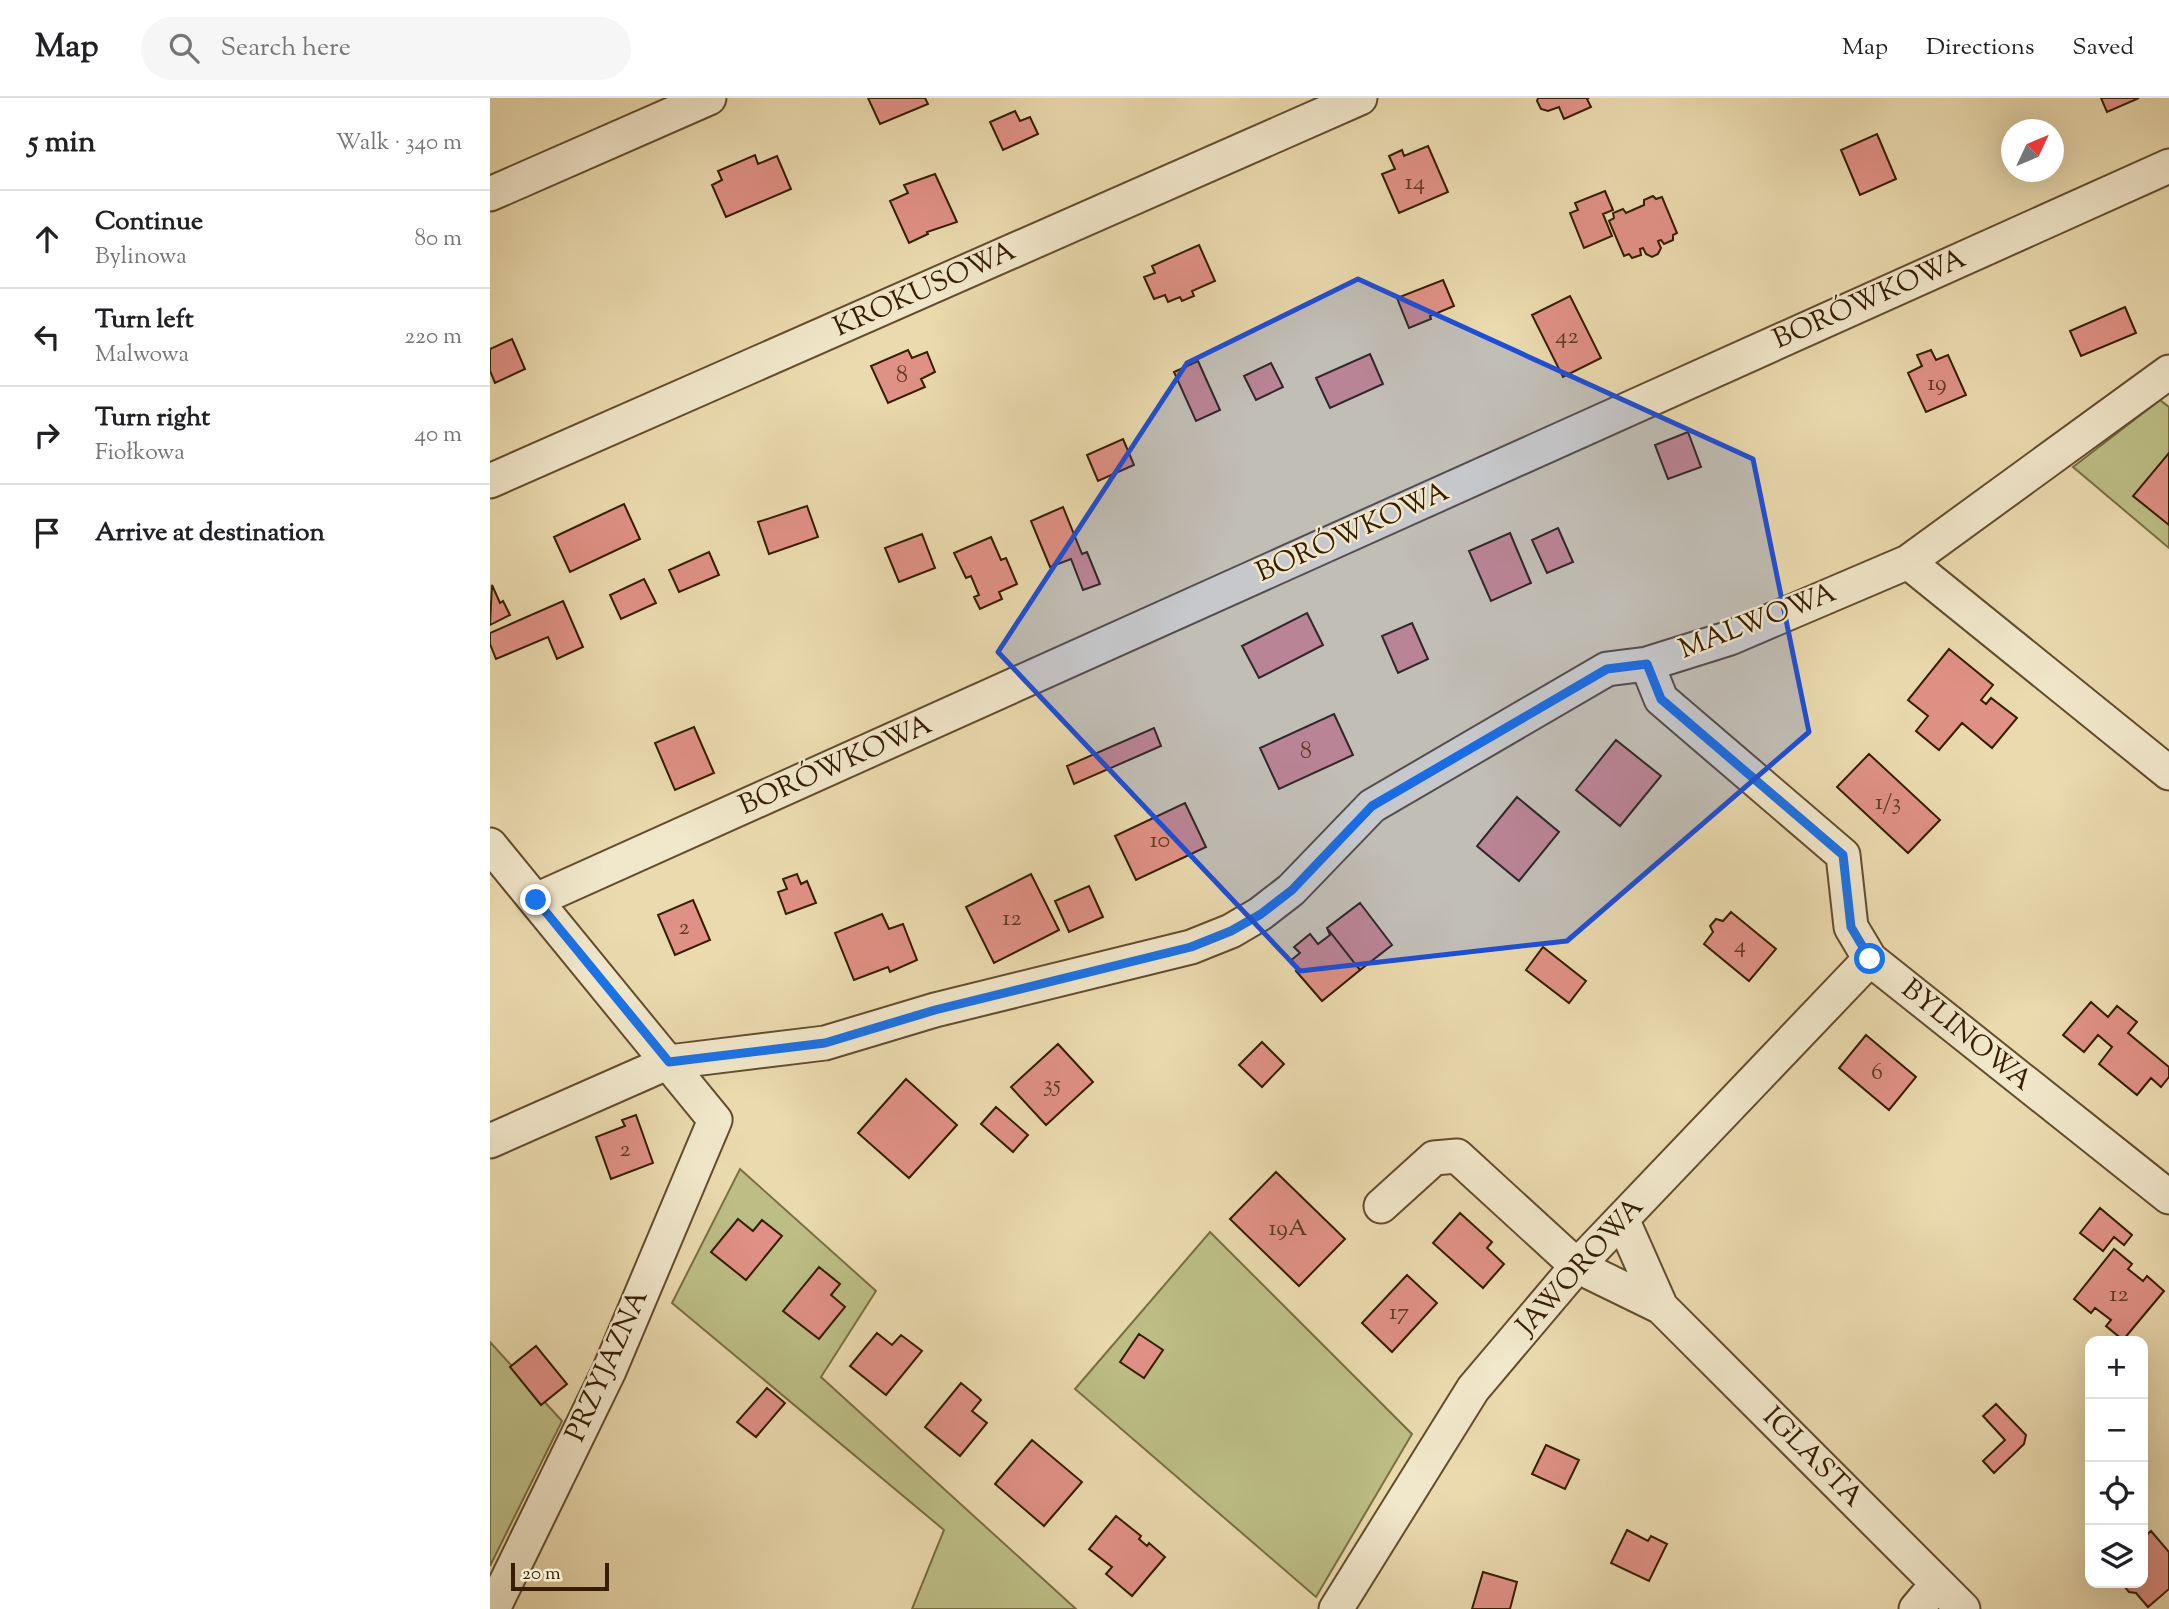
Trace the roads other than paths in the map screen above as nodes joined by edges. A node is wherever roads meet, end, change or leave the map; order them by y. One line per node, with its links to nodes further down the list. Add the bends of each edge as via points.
1 (709, 98): 4 (street)
2 (1360, 98): 6 (street, KROKUSOWA)
3 (2169, 166): 11 (street, BORÓWKOWA)
4 (490, 194)
5 (2169, 372): 7 (street, MALWOWA)
6 (490, 481)
7 (1908, 562): 8 (street, MALWOWA, via 1730,638); 9 (street)
8 (1647, 664): 12 (street, BYLINOWA, via 1661,699 1843,855 1851,927); 13 (street, MALWOWA, via 1607,669 1372,806 1292,890 1231,931 1191,947 935,1010 825,1043)
9 (2169, 773)
10 (490, 845): 11 (street)
11 (536, 900): 13 (street)
12 (1870, 959): 15 (street, BYLINOWA); 17 (street, JAWOROWA)
13 (669, 1062): 14 (street, MALWOWA); 21 (street, PRZYJAZNA, via 715,1121 608,1371)
14 (490, 1141)
15 (2169, 1197)
16 (1381, 1206): 18 (street, IGLASTA, via 1434,1158 1457,1156)
17 (1622, 1219): 18 (street, JAWOROWA); 19 (street, IGLASTA)
18 (1577, 1266): 19 (street, IGLASTA); 22 (street, JAWOROWA, via 1473,1389)
19 (1661, 1307): 20 (street, IGLASTA)
20 (1937, 1584): 23 (street); 24 (street, IGLASTA)
21 (493, 1609)
22 (1336, 1609)
23 (1916, 1609)
24 (1963, 1609)

